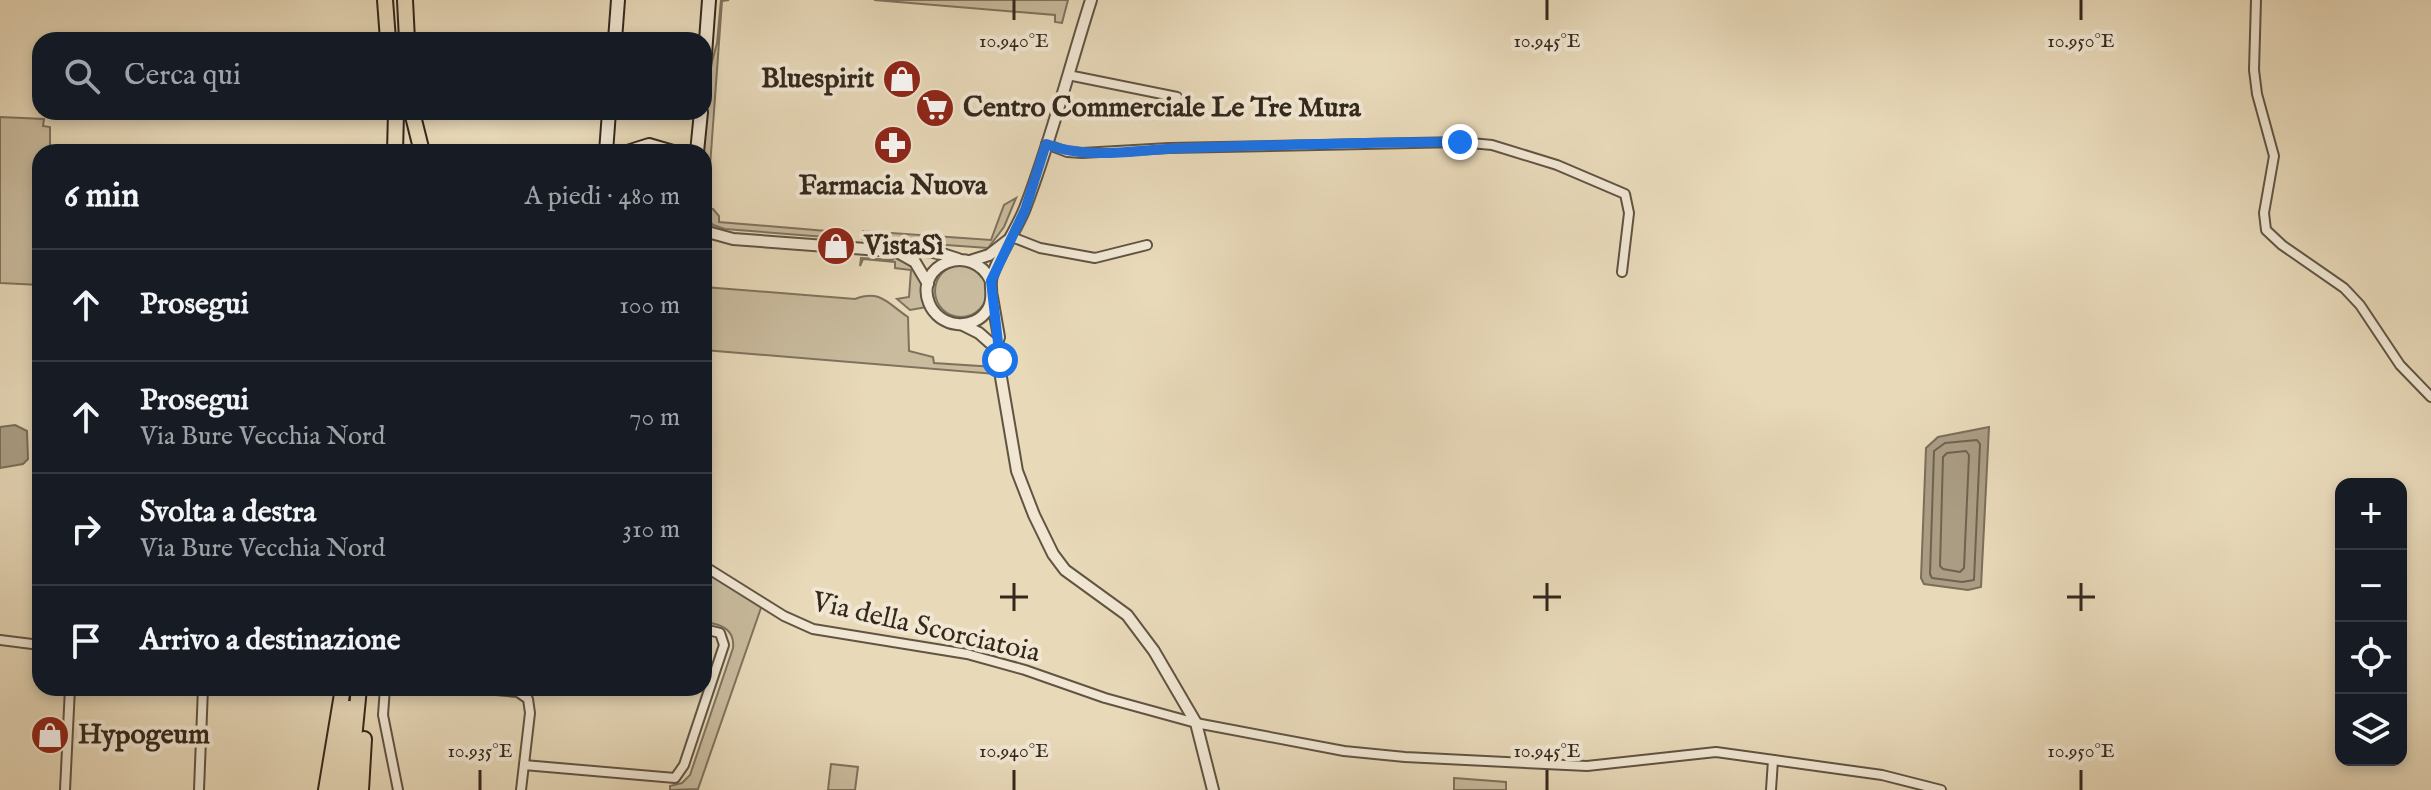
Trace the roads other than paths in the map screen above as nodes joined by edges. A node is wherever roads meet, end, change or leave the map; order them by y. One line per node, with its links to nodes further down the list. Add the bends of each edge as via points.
1 (385, 0): 8 (main road)
2 (398, 0): 9 (main road)
3 (405, 0): 10 (main road)
4 (618, 0): 11 (main road)
5 (709, 0): 12 (main road)
6 (1091, 0): 13 (street)
7 (2256, 0): 37 (street, via 2254,70 2274,156 2266,230 2344,288 2400,365)
8 (387, 32)
9 (397, 32)
10 (407, 32)
11 (616, 32)
12 (707, 32)
13 (1068, 75): 14 (street); 23 (street)
14 (1177, 97)
15 (396, 120): 19 (main road)
16 (414, 120): 20 (main road)
17 (608, 120): 21 (main road)
18 (700, 120): 22 (main road)
19 (395, 144)
20 (420, 144)
21 (607, 144)
22 (698, 144)
23 (1046, 144): 27 (street); 31 (street, via 1082,153 1403,142 1492,145 1625,194 1629,213)
24 (712, 231): 26 (street)
25 (712, 234): 26 (street)
26 (717, 236): 29 (street)
27 (1012, 237): 28 (street, via 1095,258); 30 (street, via 993,253); 32 (street)
28 (1147, 245)
29 (893, 251): 30 (street); 33 (street, via 915,262)
30 (965, 260): 32 (street, via 983,268); 33 (street, via 942,265)
31 (1622, 272)
32 (991, 281): 34 (street)
33 (928, 284): 35 (street, via 934,312)
34 (992, 297): 35 (street, via 980,318); 36 (street)
35 (963, 325): 36 (street)
36 (996, 348): 52 (street, via 1017,471 1053,554 1071,576 1132,621)
37 (2431, 397)
38 (712, 571): 52 (street, Via della Scorciatoia, via 813,629 980,657)
39 (712, 631): 42 (street, via 720,633 724,645)
40 (0, 640): 41 (street)
41 (32, 644)
42 (712, 680)
43 (70, 696): 55 (street)
44 (203, 696): 56 (street)
45 (342, 696): 57 (main road)
46 (350, 696): 58 (main road)
47 (364, 696): 59 (main road)
48 (365, 696): 60 (main road)
49 (384, 696): 61 (street, via 383,715)
50 (527, 696): 54 (street)
51 (707, 696): 54 (street, via 675,778)
52 (1196, 723): 53 (street, Via della Scorciatoia, via 1405,757 1599,766 1708,751); 63 (street)
53 (1773, 760): 64 (street); 65 (street, Via della Scorciatoia, via 1882,775)
54 (524, 765): 62 (street)
55 (65, 790)
56 (199, 790)
57 (326, 790)
58 (339, 790)
59 (349, 790)
60 (361, 790)
61 (398, 790)
62 (521, 790)
63 (1213, 790)
64 (1771, 790)
65 (1941, 790)

